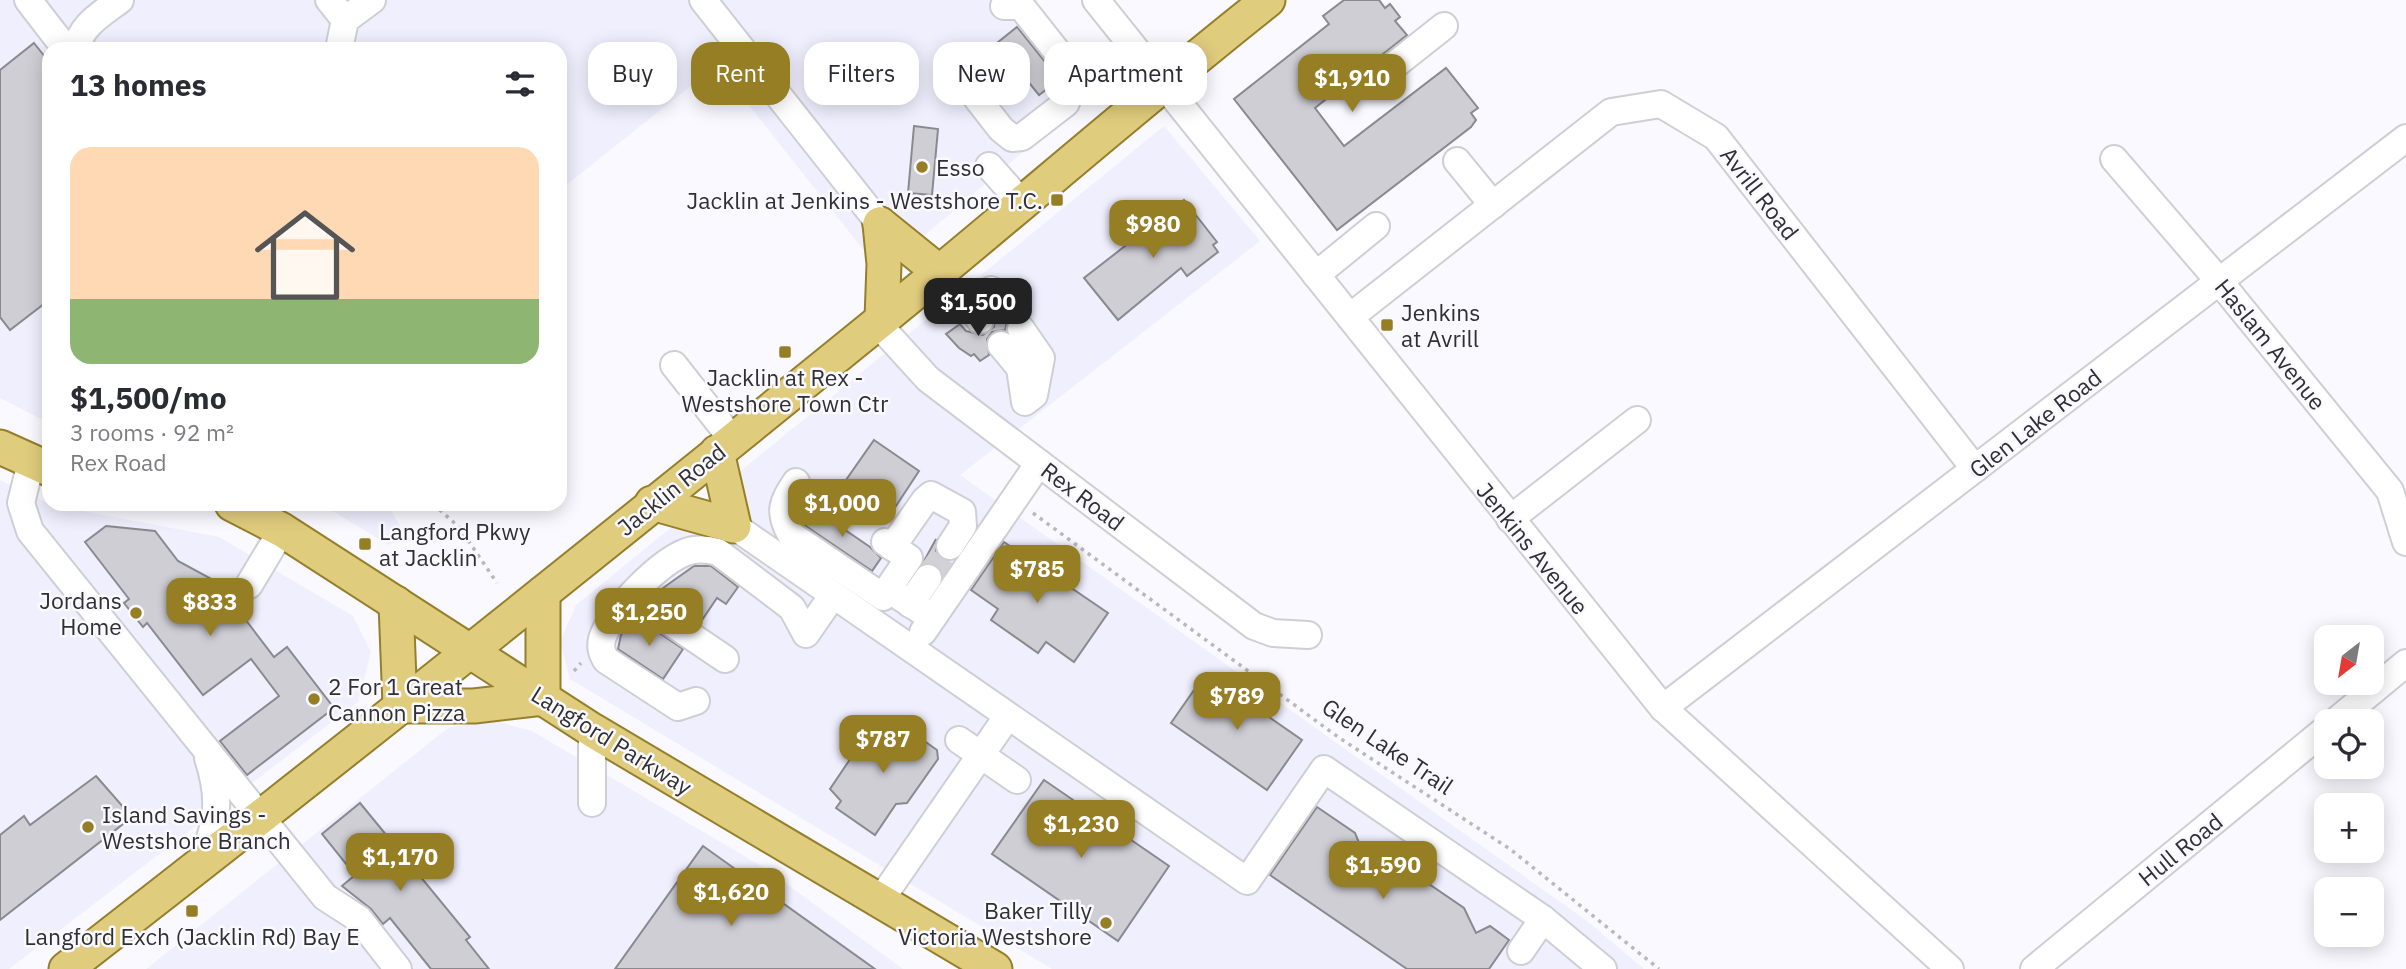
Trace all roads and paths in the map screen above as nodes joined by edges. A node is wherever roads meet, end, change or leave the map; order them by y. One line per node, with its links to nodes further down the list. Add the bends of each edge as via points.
1 (28, 0): 11 (street)
2 (120, 0): 12 (street, via 86,26)
3 (329, 0): 9 (street)
4 (372, 0): 9 (street)
5 (703, 0): 26 (street, via 842,158)
6 (1096, 0): 14 (street, Jenkins Avenue)
7 (1268, 0): 15 (main road, Jacklin Road)
8 (1004, 6): 17 (street, via 1021,6 1074,73 1066,103 1023,137 1012,138)
9 (345, 20): 13 (street)
10 (1444, 26): 16 (street)
11 (60, 42)
12 (78, 42)
13 (340, 42)
14 (1130, 42)
15 (1207, 48)
16 (1382, 75)
17 (983, 105)
18 (1137, 105): 24 (main road, Jacklin Road)
19 (1181, 105): 29 (street, Jenkins Avenue)
20 (2406, 138): 30 (street, Glen Lake Road)
21 (2114, 159): 30 (street, Haslam Avenue)
22 (1457, 161): 25 (street)
23 (989, 166): 24 (street)
24 (1021, 202): 28 (main road, Jacklin Road)
25 (1493, 205): 31 (street, Avrill Road); 41 (street, Avrill Road, via 1611,112 1661,104 1716,137)
26 (880, 224): 28 (main road); 32 (main road, via 884,264)
27 (1376, 226): 29 (street)
28 (938, 271): 32 (main road, Jacklin Road)
29 (1316, 275): 31 (street, Jenkins Avenue)
30 (2219, 281): 41 (street, Glen Lake Road); 50 (street, Haslam Avenue, via 2390,491)
31 (1350, 317): 47 (street, Jenkins Avenue)
32 (880, 321): 37 (main road, Jacklin Road); 39 (street, Rex Road, via 928,379)
33 (1011, 337): 35 (street, via 1041,358 1034,395)
34 (674, 365): 37 (street)
35 (1026, 402)
36 (1636, 420): 47 (street)
37 (724, 445): 43 (main road, Jacklin Road); 48 (main road)
38 (0, 447): 40 (main road)
39 (1039, 463): 61 (street); 62 (street, Rex Road, via 1254,626 1273,633)
40 (40, 466): 76 (street, via 21,503 30,531)
41 (1975, 469): 70 (street, Glen Lake Road)
42 (796, 482): 53 (street, via 781,505 782,520)
43 (652, 503): 48 (main road); 57 (main road, Jacklin Road)
44 (1026, 508): 89 (path, Glen Lake Trail, via 1338,737 1510,849)
45 (245, 511): 49 (main road, Langford Parkway)
46 (441, 511): 54 (path, via 459,527)
47 (1510, 519): 70 (street, Jenkins Avenue)
48 (734, 526): 53 (street)
49 (282, 530): 55 (street); 59 (main road, Langford Parkway)
50 (2406, 542)
51 (950, 546): 56 (street, via 963,526 962,512 932,495 889,545 909,558)
52 (928, 578): 60 (street)
53 (829, 582): 56 (street, via 883,597); 58 (street, via 806,635 792,608 718,552 705,548 667,562); 63 (street)
54 (497, 583)
55 (249, 584)
56 (888, 589): 60 (street)
57 (543, 593): 64 (main road, Jacklin Road); 67 (main road)
58 (632, 596): 65 (street); 68 (street, via 602,638 606,660 678,706)
59 (396, 603): 64 (main road, Langford Parkway); 69 (main road)
60 (910, 604): 61 (street)
61 (943, 611): 63 (street)
62 (1308, 635)
63 (911, 650): 72 (street)
64 (470, 651): 67 (main road, Langford Parkway); 69 (main road, Jacklin Road)
65 (726, 659)
66 (2406, 663): 71 (street)
67 (543, 698): 69 (main road, via 474,706); 73 (main road, Langford Parkway)
68 (696, 701)
69 (400, 706): 80 (main road, Jacklin Road)
70 (1663, 708): 90 (street, Jenkins Avenue)
71 (2350, 709)
72 (1007, 717): 77 (street); 83 (street, via 1058,740 1108,773 1247,881 1273,830 1324,769)
73 (592, 730): 79 (street); 82 (main road, Langford Parkway)
74 (2314, 739): 91 (street, Hull Road)
75 (959, 740): 77 (street)
76 (207, 753): 80 (street); 81 (street, via 219,804)
77 (981, 755): 78 (street); 82 (street)
78 (1017, 780)
79 (592, 803)
80 (263, 816): 81 (main road, Jacklin Road); 86 (street, via 325,897 359,919)
81 (202, 863): 85 (main road, Jacklin Road)
82 (879, 902): 87 (main road, Langford Parkway)
83 (1543, 919): 84 (street); 88 (street)
84 (1521, 951)
85 (66, 969)
86 (398, 969)
87 (995, 969)
88 (1603, 969)
89 (1659, 969)
90 (1950, 969)
91 (2034, 969)

